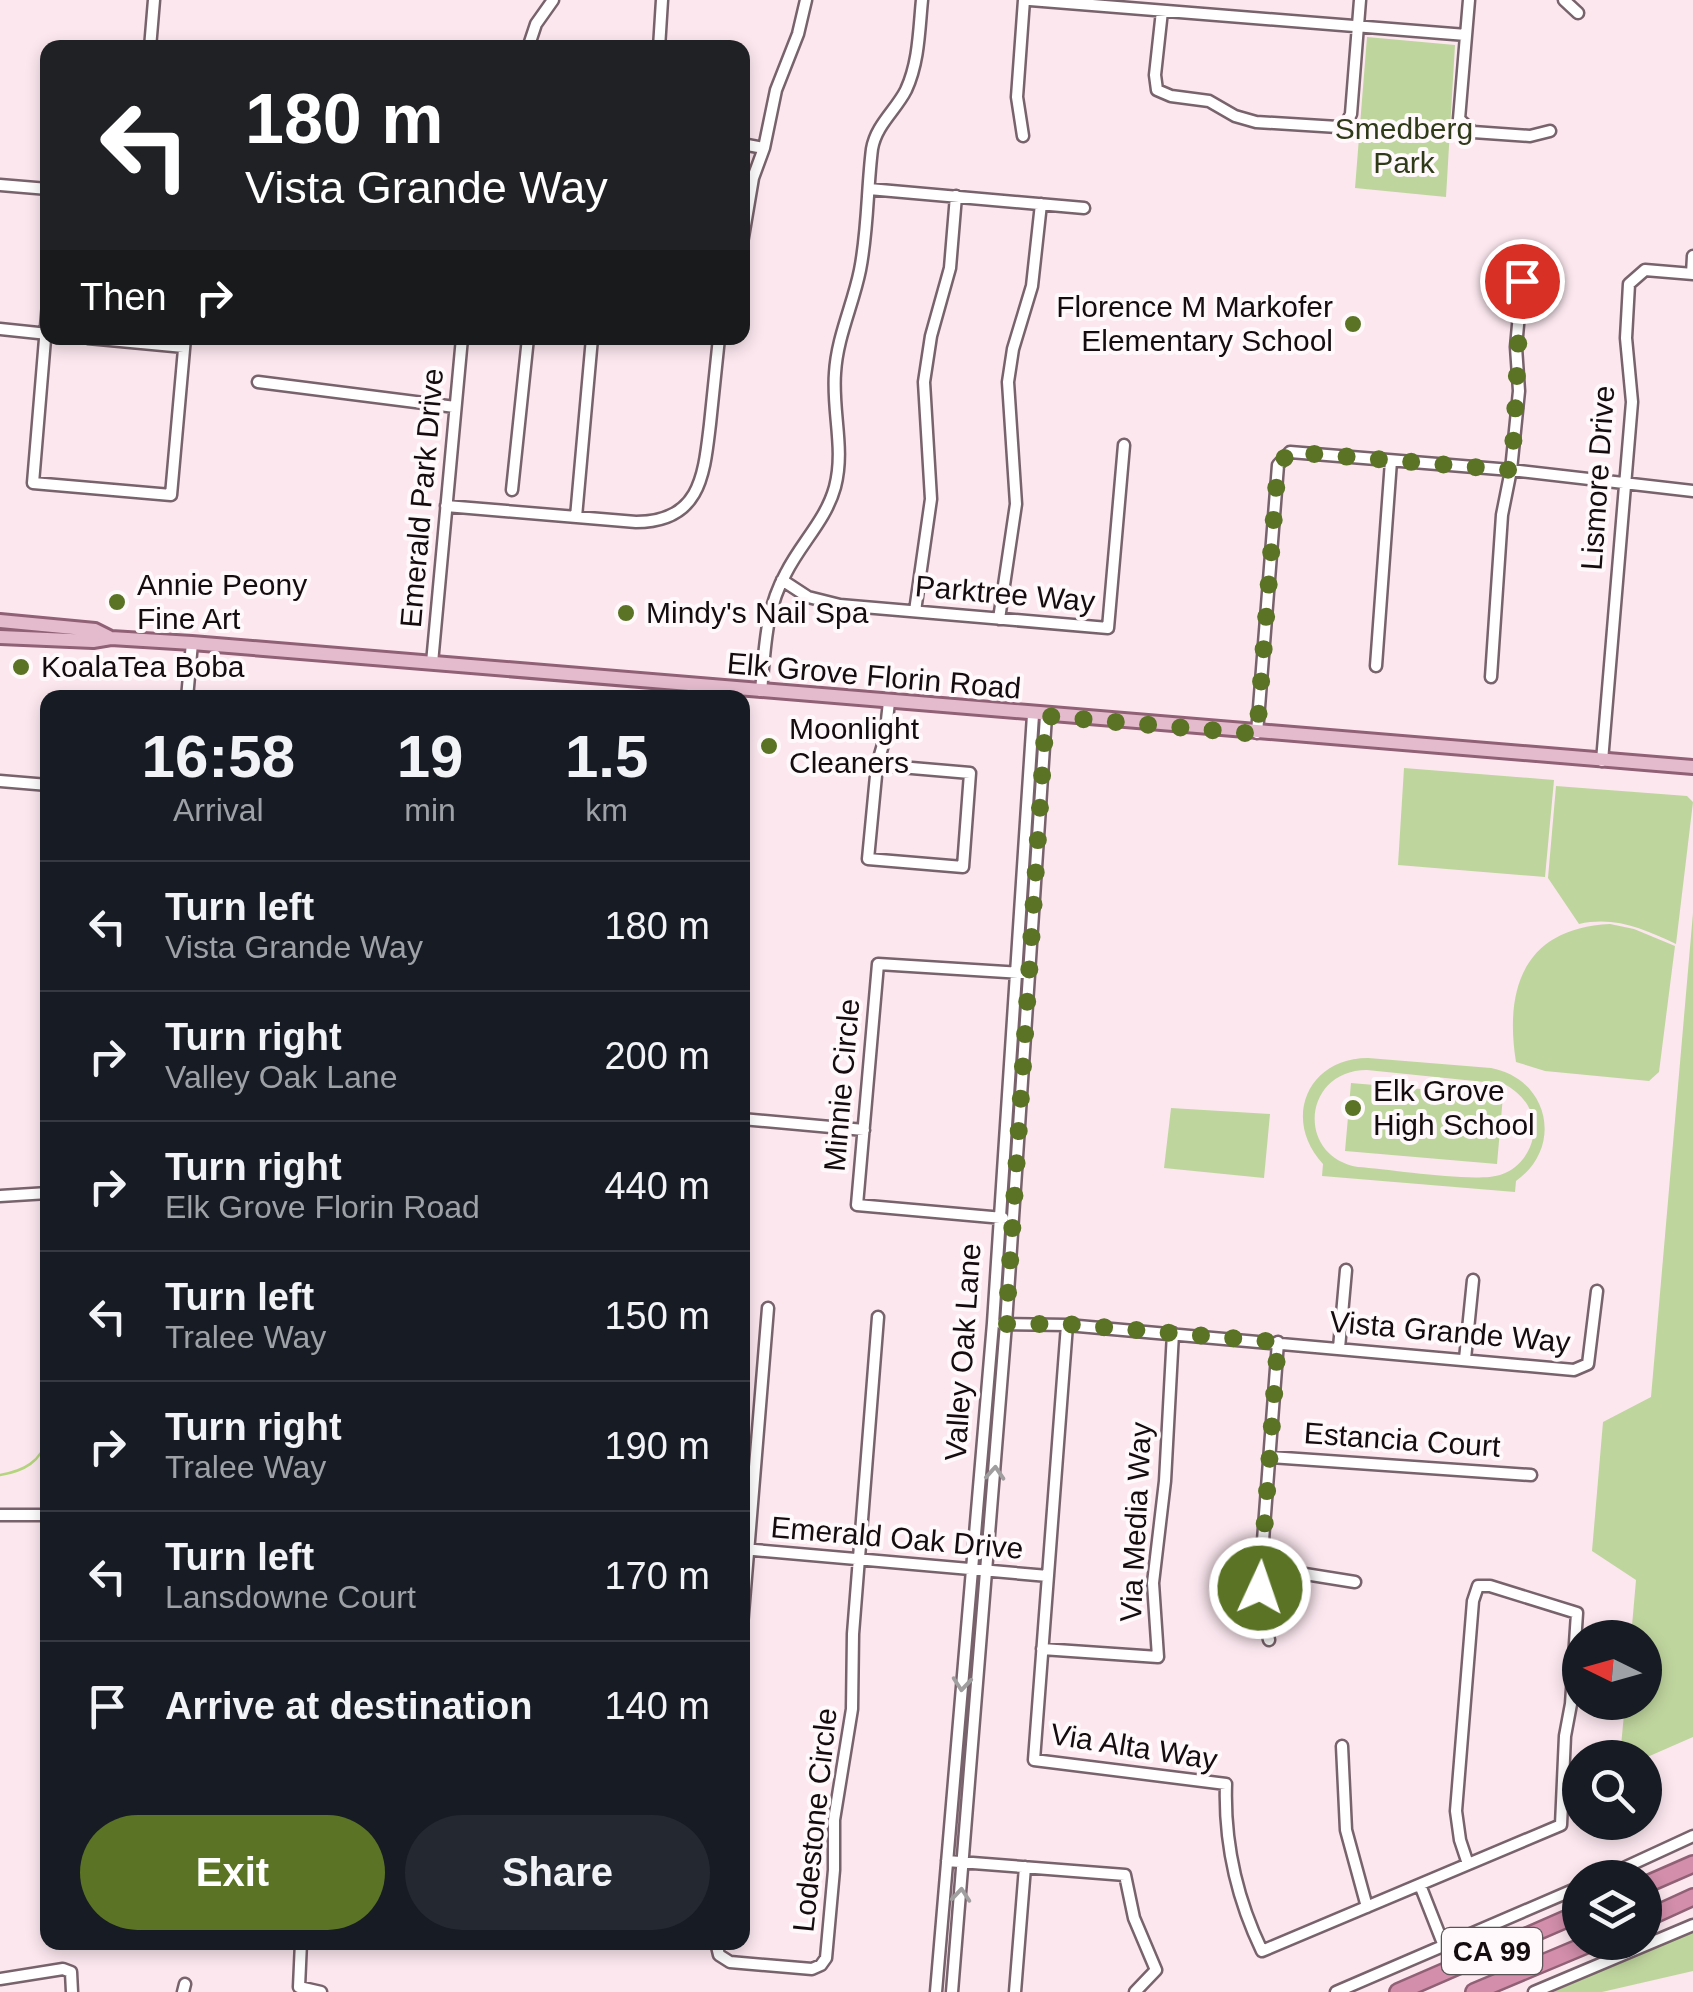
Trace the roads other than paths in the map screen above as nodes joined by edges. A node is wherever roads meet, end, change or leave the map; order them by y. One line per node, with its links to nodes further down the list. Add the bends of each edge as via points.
1 (154, 0): 14 (street)
2 (662, 0): 16 (street)
3 (806, 0): 20 (street)
4 (922, 0): 24 (street, via 914,66 875,136)
5 (1027, 0): 10 (street); 18 (street, via 1016,96)
6 (1360, 0): 12 (street)
7 (1468, 0): 13 (street)
8 (1564, 0): 11 (street)
9 (547, 2): 15 (street)
10 (1162, 11): 12 (street); 12 (street, via 1157,90 1256,122 1338,128 1347,122)
11 (1578, 13)
12 (1358, 26): 13 (street)
13 (1466, 35): 17 (street, via 1459,119 1473,132)
14 (151, 40)
15 (531, 40)
16 (660, 40)
17 (1550, 131)
18 (1023, 136)
19 (750, 145): 20 (street)
20 (764, 148): 23 (street)
21 (0, 185): 22 (street)
22 (40, 188)
23 (750, 189)
24 (869, 189): 25 (street); 49 (street, via 860,274 837,352 836,484 822,520)
25 (956, 196): 26 (street); 50 (street, via 950,268 924,382 931,499)
26 (1041, 204): 27 (street); 51 (street, via 1032,286 1008,382 1016,504)
27 (1084, 208)
28 (1693, 256): 29 (street, Lismore Drive)
29 (1692, 274): 44 (street, Lismore Drive, via 1645,270 1630,284 1632,402)
30 (1522, 281): 43 (street)
31 (0, 329): 32 (street)
32 (40, 332)
33 (45, 345): 34 (street, via 33,483 172,495)
34 (184, 345)
35 (461, 345): 40 (street, Emerald Park Drive)
36 (527, 345): 45 (street)
37 (591, 345): 48 (street)
38 (718, 345): 48 (street, via 704,473 691,500 666,518 646,522)
39 (258, 382): 40 (street)
40 (455, 408): 47 (street, Emerald Park Drive)
41 (1124, 444): 51 (street, Parktree Way, via 1108,628)
42 (1391, 461): 43 (street); 57 (street); 65 (street, via 1290,452 1278,465)
43 (1511, 470): 44 (street); 58 (street)
44 (1624, 485): 46 (street); 66 (street, Lismore Drive)
45 (512, 490)
46 (1693, 491)
47 (446, 506): 48 (street); 56 (street, Emerald Park Drive)
48 (576, 517)
49 (782, 580): 50 (street, Parktree Way, via 828,604); 62 (street, via 766,629)
50 (914, 612): 51 (street, Parktree Way)
51 (999, 618)
52 (0, 621): 54 (main road, Elk Grove Florin Road, via 95,630)
53 (0, 637): 54 (main road, Elk Grove Florin Road)
54 (112, 638): 55 (main road, Elk Grove Florin Road)
55 (192, 643): 56 (main road, Elk Grove Florin Road); 59 (street)
56 (432, 663): 60 (main road, Elk Grove Florin Road)
57 (1376, 666)
58 (1491, 677)
59 (188, 690)
60 (663, 690)
61 (750, 691): 62 (main road, Elk Grove Florin Road)
62 (761, 691): 63 (main road, Elk Grove Florin Road)
63 (889, 702): 64 (main road, Elk Grove Florin Road); 67 (street)
64 (1040, 715): 65 (main road, Elk Grove Florin Road); 71 (street, Valley Oak Lane)
65 (1257, 734): 66 (main road, Elk Grove Florin Road)
66 (1602, 761): 68 (main road, Elk Grove Florin Road)
67 (878, 764): 67 (street, via 868,859 963,866 970,773)
68 (1693, 768)
69 (0, 781): 70 (street)
70 (40, 784)
71 (1022, 973): 73 (street, Minnie Circle, via 878,964); 76 (street, Valley Oak Lane); 77 (street, Valley Oak Lane)
72 (750, 1120): 73 (street)
73 (864, 1130): 76 (street, Minnie Circle, via 857,1205)
74 (40, 1194): 75 (street)
75 (0, 1196)
76 (998, 1218): 77 (street, Minnie Circle); 83 (street, Valley Oak Lane)
77 (1012, 1219): 84 (street, Valley Oak Lane)
78 (1346, 1270): 88 (street)
79 (1473, 1280): 89 (street)
80 (1596, 1291): 89 (street, Vista Grande Way, via 1592,1350 1582,1369)
81 (768, 1308): 92 (street)
82 (878, 1317): 96 (street)
83 (992, 1323): 84 (street, Vista Grande Way); 97 (street, Valley Oak Lane)
84 (1006, 1324): 85 (street, Vista Grande Way); 99 (street, Valley Oak Lane, one-way to 84)
85 (1067, 1324): 86 (street, Vista Grande Way); 100 (street, Via Alta Way)
86 (1173, 1334): 87 (street, Vista Grande Way); 103 (street, Via Media Way, via 1154,1583 1158,1657)
87 (1278, 1342): 88 (street, Vista Grande Way); 90 (street)
88 (1339, 1348): 89 (street, Vista Grande Way)
89 (1465, 1359)
90 (1269, 1457): 91 (street, Estancia Court); 98 (street)
91 (1530, 1476)
92 (750, 1497)
93 (0, 1515): 94 (street)
94 (40, 1515)
95 (750, 1550): 96 (street, Emerald Oak Drive)
96 (858, 1560): 97 (street, Emerald Oak Drive); 122 (street, Lodestone Circle, via 852,1708 834,1820 826,1958 812,1969 730,1962)
97 (972, 1568): 99 (street, Emerald Oak Drive); 107 (street, Valley Oak Lane, one-way to 107)
98 (1261, 1568): 101 (street); 102 (street)
99 (988, 1570): 100 (street, Emerald Oak Drive); 108 (street, Valley Oak Lane)
100 (1048, 1576): 103 (street, Via Alta Way)
101 (1355, 1582)
102 (1269, 1640)
103 (1042, 1648): 116 (street, Via Alta Way, via 1034,1760 1226,1784 1232,1867 1262,1950)
104 (1342, 1746): 116 (street, via 1346,1830)
105 (1693, 1836): 106 (street)
106 (1641, 1860)
107 (947, 1861): 108 (street); 127 (street, Valley Oak Lane)
108 (964, 1862): 111 (street); 128 (street, Valley Oak Lane, one-way to 108)
109 (1468, 1864): 109 (street, Via Alta Way, via 1561,1825 1577,1612 1490,1586 1478,1586 1472,1601 1457,1792); 113 (street, Via Alta Way)
110 (1693, 1864): 112 (highway)
111 (1025, 1867): 129 (street); 130 (street, via 1126,1875 1134,1918 1156,1970)
112 (1662, 1878)
113 (1420, 1884): 116 (street, Via Alta Way); 120 (street)
114 (1562, 1895): 120 (street)
115 (1693, 1896): 117 (highway)
116 (1367, 1907)
117 (1662, 1910)
118 (1562, 1921): 132 (highway, CA 99)
119 (1693, 1925): 134 (street)
120 (1444, 1946): 131 (street)
121 (301, 1950): 126 (street, via 299,1987)
122 (718, 1950)
123 (1562, 1955): 133 (highway, CA 99)
124 (0, 1979): 125 (street, via 63,1970 71,1972)
125 (72, 1992)
126 (321, 1992)
127 (936, 1992)
128 (952, 1992)
129 (1015, 1992)
130 (1135, 1992)
131 (1336, 1992)
132 (1398, 1992)
133 (1474, 1992)
134 (1534, 1992)

